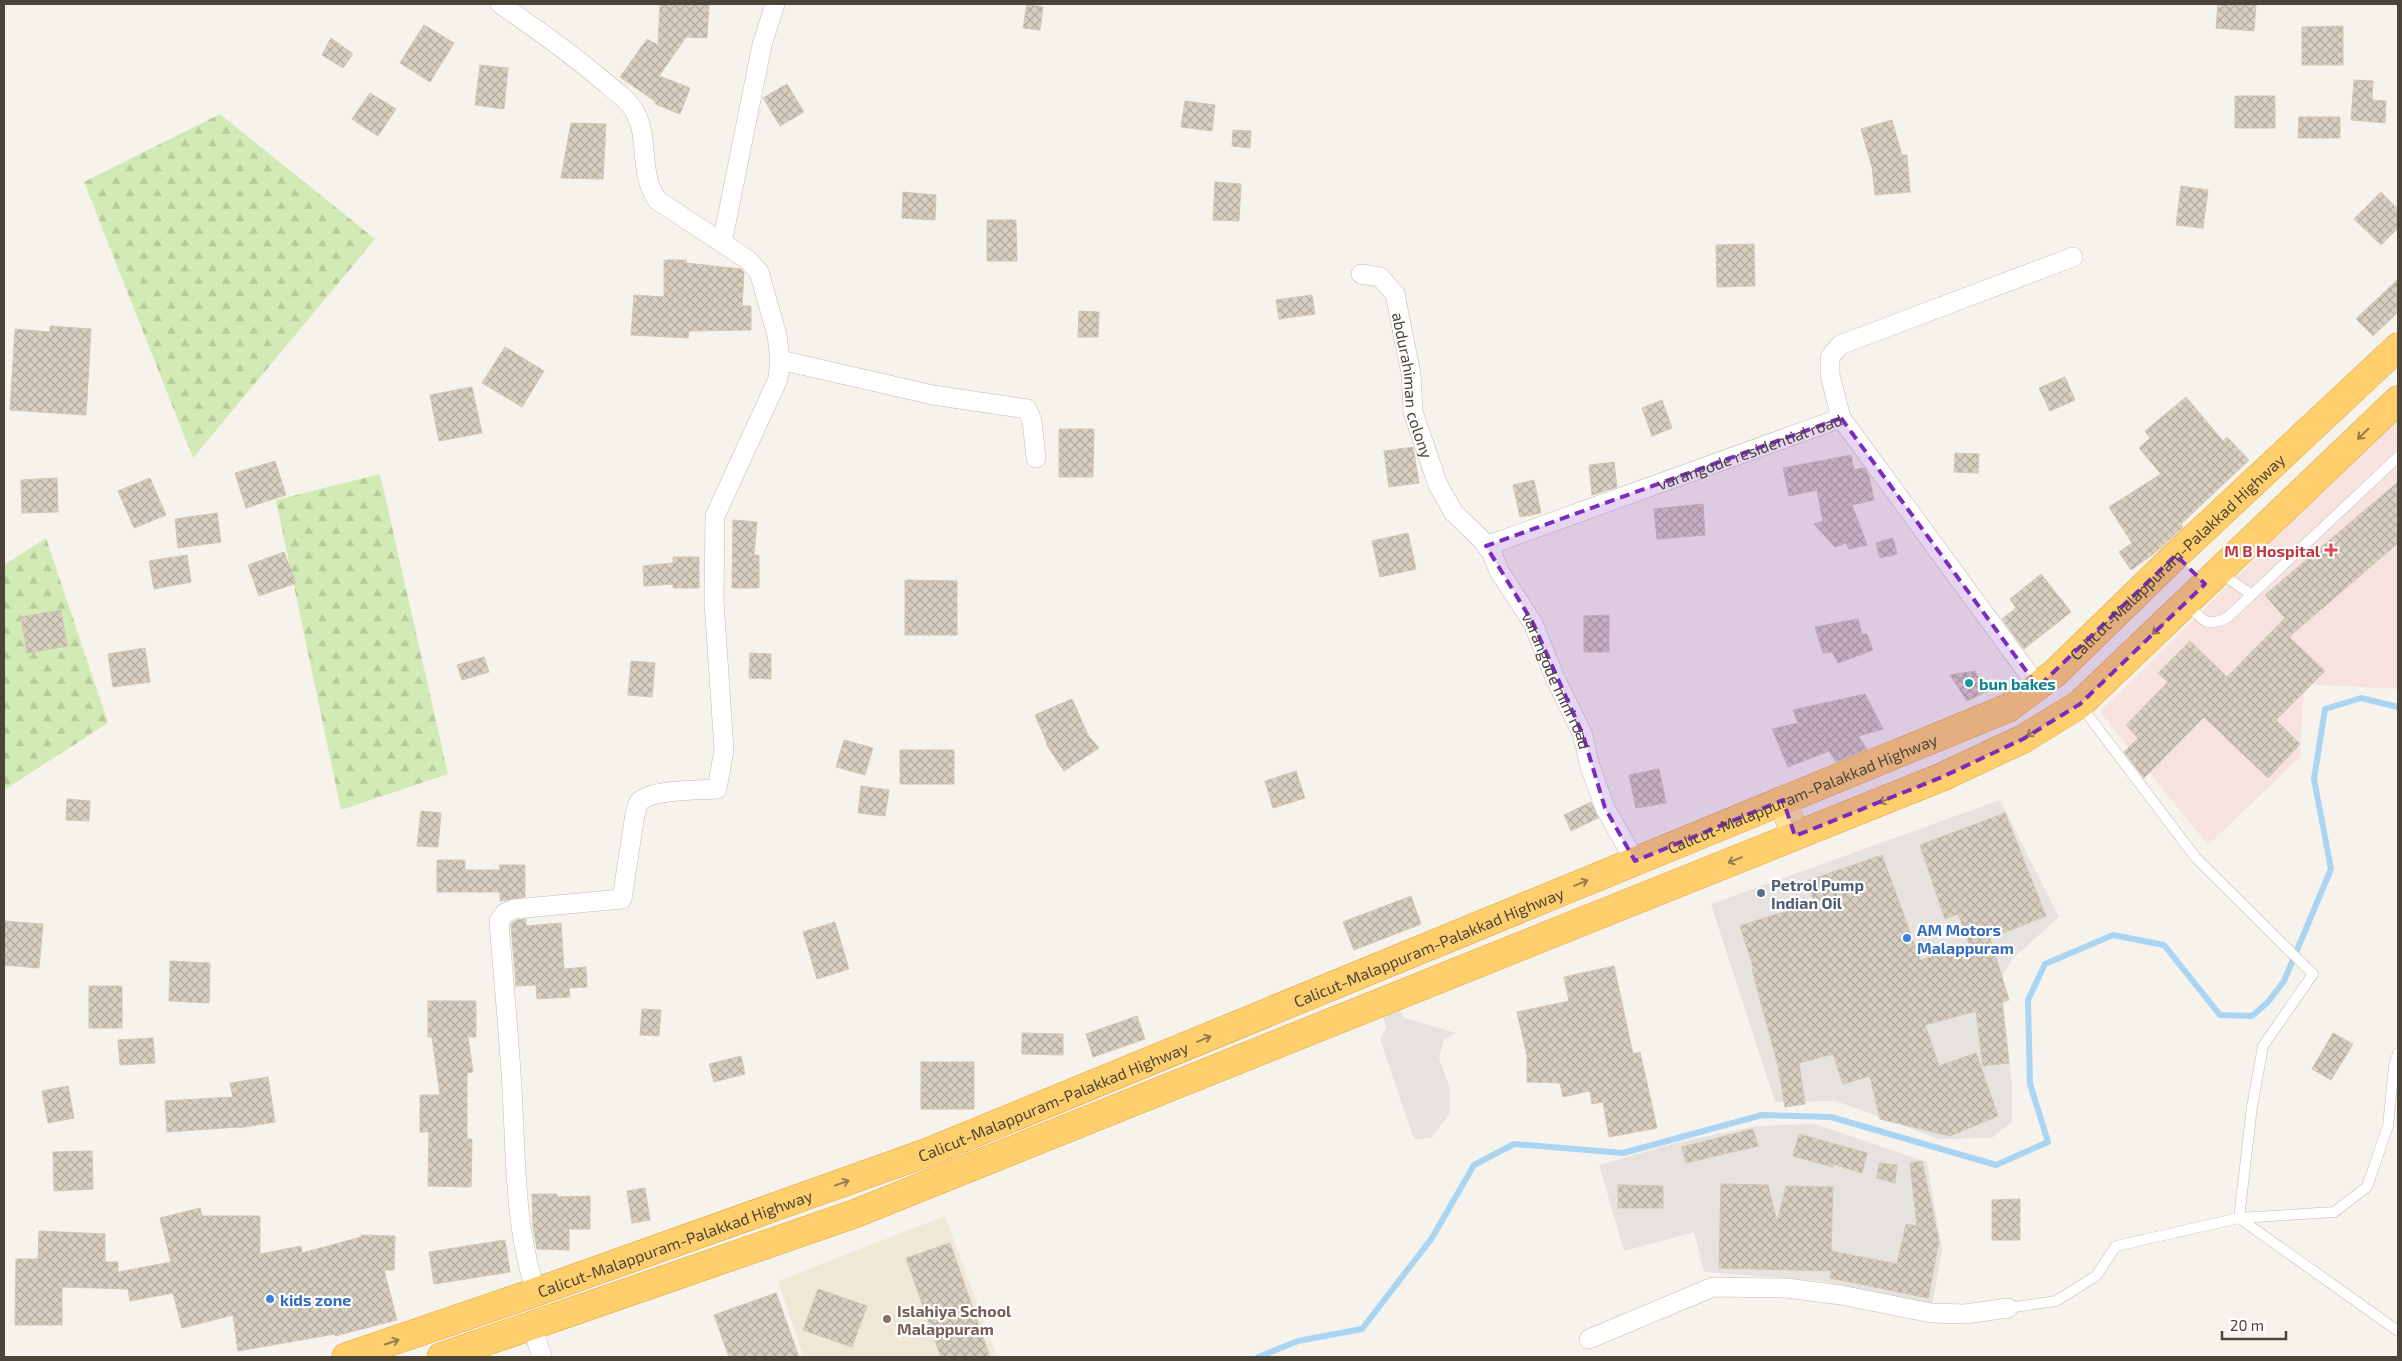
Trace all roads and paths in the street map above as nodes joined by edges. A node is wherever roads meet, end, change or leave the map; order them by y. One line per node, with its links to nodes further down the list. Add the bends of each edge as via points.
1 (500, 4): 3 (street, via 554,40 621,96 634,110 642,128 649,187 657,200)
2 (775, 4): 3 (street, via 762,44)
3 (722, 243): 7 (street, via 748,260 759,272 777,336)
4 (2073, 257): 9 (street, via 1840,345 1830,357 1830,375)
5 (1361, 274): 12 (street, abdurahiman colony, via 1380,277 1396,294 1411,374 1413,412 1438,485)
6 (2398, 347): 14 (highway, Calicut-Malappuram-Palakkad Highway)
7 (780, 360): 11 (street, via 933,394 1027,410 1032,421); 25 (street, via 778,379 715,516 714,601 724,750 717,790 678,791 650,796 639,802 622,899 514,909 499,921 518,1207 527,1265)
8 (2398, 400): 15 (highway, Calicut-Malappuram-Palakkad Highway, one-way to 15)
9 (1841, 418): 13 (street, varangode residential road); 18 (street, varangode residential road)
10 (2398, 457): 16 (lane)
11 (1036, 458)
12 (1454, 513): 13 (street, varangode mini road)
13 (1486, 546): 22 (street, varangode mini road, via 1532,622 1583,735 1604,808)
14 (2176, 555): 15 (highway); 18 (highway, Calicut-Malappuram-Palakkad Highway)
15 (2212, 578): 16 (lane); 17 (highway, Calicut-Malappuram-Palakkad Highway)
16 (2252, 595): 17 (lane, via 2228,617 2216,623 2206,622)
17 (2186, 603): 19 (highway, Calicut-Malappuram-Palakkad Highway, one-way to 19)
18 (2038, 687): 20 (highway, Calicut-Malappuram-Palakkad Highway, via 2008,708)
19 (2080, 704): 21 (highway, Calicut-Malappuram-Palakkad Highway, one-way to 21, via 2023,739 1942,777); 24 (lane, via 2196,858 2313,974 2263,1046)
20 (1783, 800): 21 (main road); 22 (highway, Calicut-Malappuram-Palakkad Highway)
21 (1795, 836): 27 (highway, Calicut-Malappuram-Palakkad Highway, one-way to 27, via 854,1214)
22 (1635, 860): 25 (highway, Calicut-Malappuram-Palakkad Highway, one-way to 22, via 926,1153)
23 (2398, 1054): 24 (lane, via 2388,1126 2367,1187 2334,1212)
24 (2239, 1218): 26 (lane, via 2116,1246 2096,1276 2056,1301); 28 (lane)
25 (536, 1292): 30 (highway, Calicut-Malappuram-Palakkad Highway, one-way to 25)
26 (2008, 1308): 29 (street, via 1965,1314 1930,1313 1841,1295 1786,1288 1713,1287)
27 (532, 1326): 31 (highway, Calicut-Malappuram-Palakkad Highway); 32 (street)
28 (2398, 1331)
29 (1589, 1339)
30 (346, 1357)
31 (441, 1357)
32 (542, 1357)

